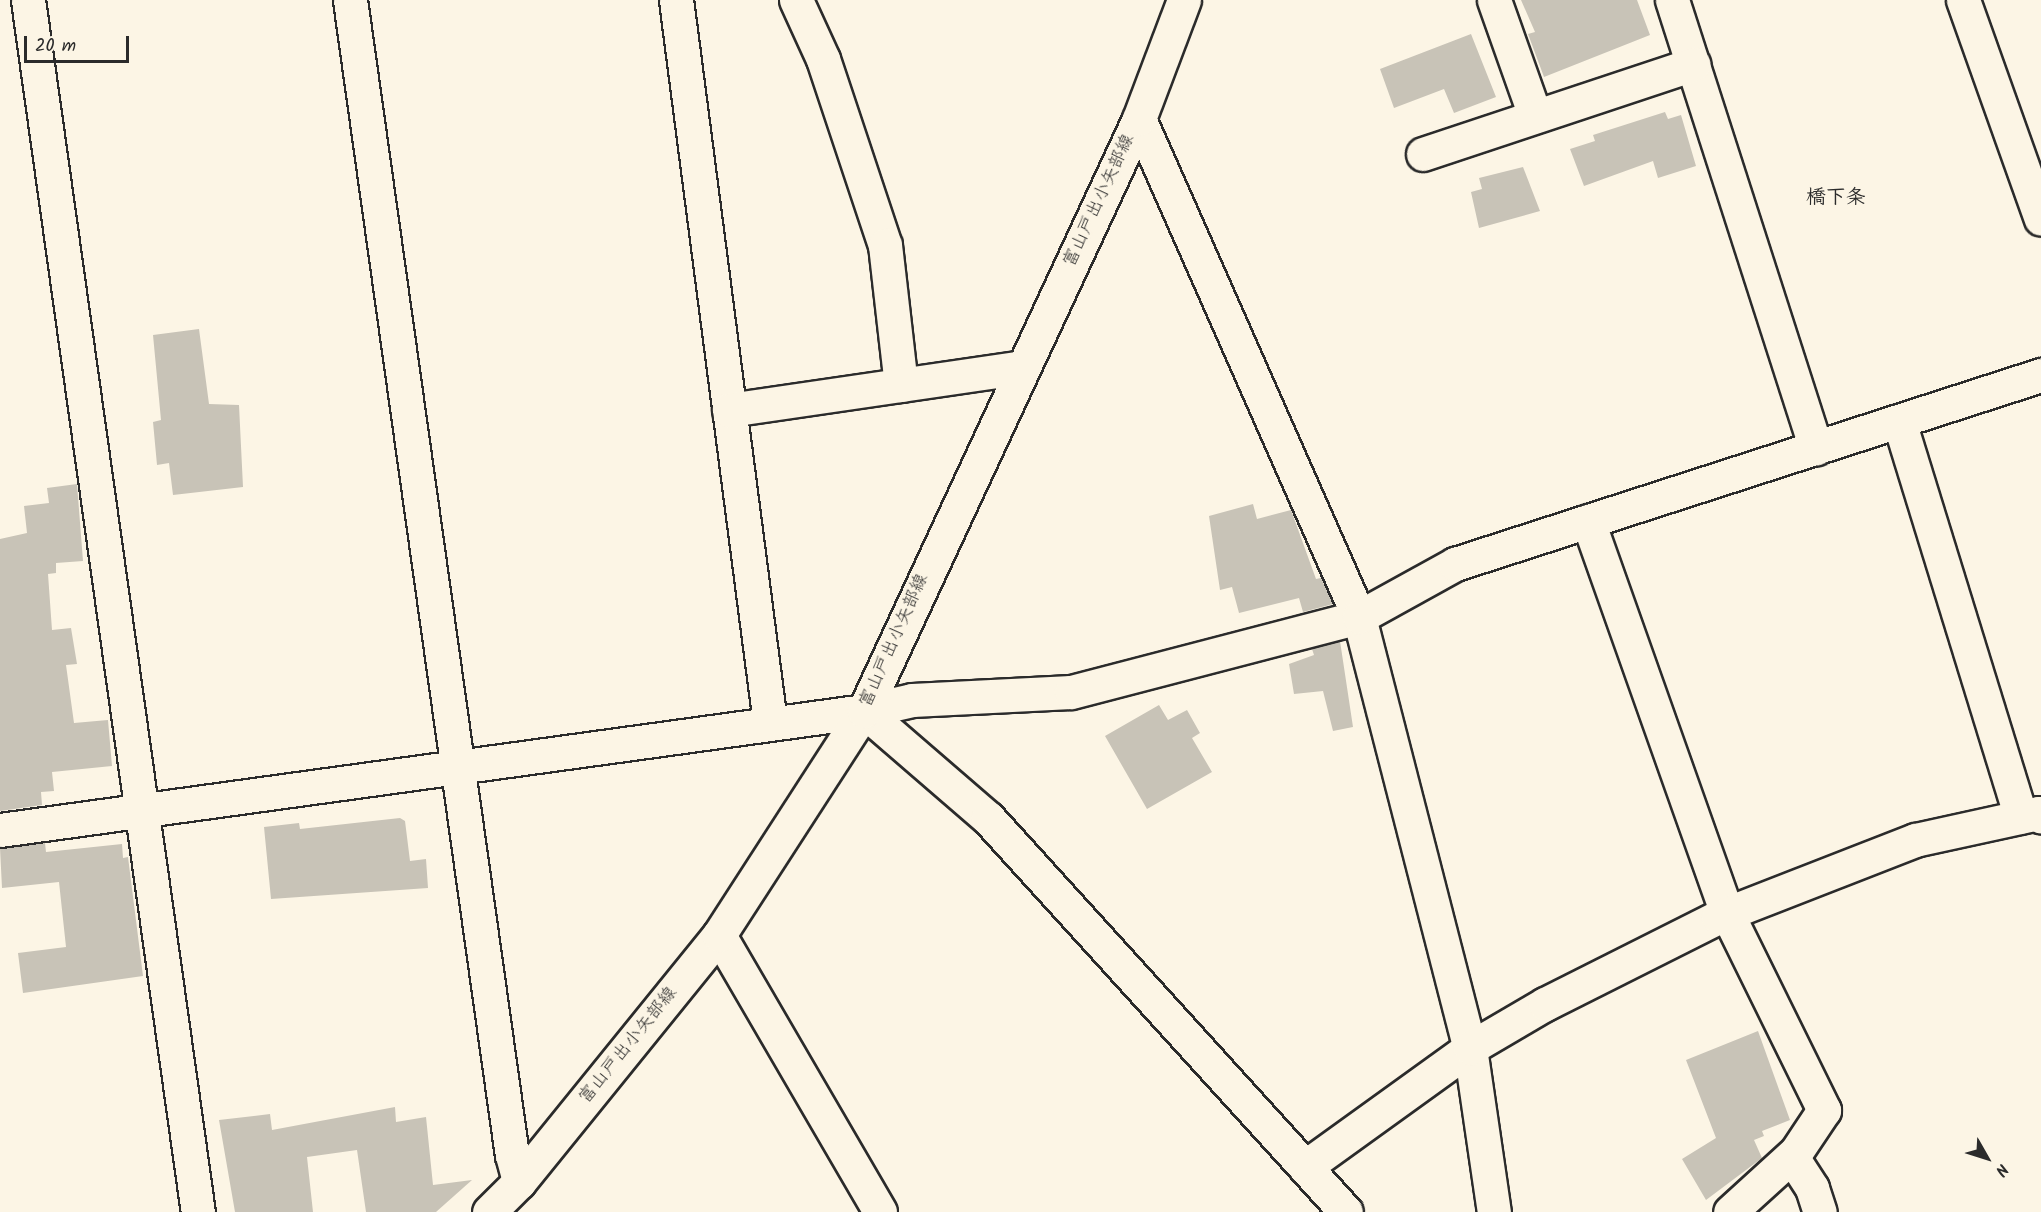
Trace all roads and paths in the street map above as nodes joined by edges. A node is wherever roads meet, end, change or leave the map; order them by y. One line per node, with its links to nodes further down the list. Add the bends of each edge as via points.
1 (28, 0): 25 (street)
2 (350, 0): 24 (street)
3 (676, 0): 17 (street)
4 (796, 0): 16 (street, via 823,59 885,245)
5 (1184, 0): 11 (street, 富山戸出小矢部線)
6 (1494, 0): 10 (street)
7 (1672, 0): 9 (street)
8 (1963, 0): 13 (street)
9 (1693, 64): 10 (street); 19 (street)
10 (1535, 116): 12 (street)
11 (1139, 118): 14 (street, 富山戸出小矢部線); 21 (street)
12 (1423, 154)
13 (2041, 219)
14 (1022, 367): 16 (street); 22 (street, 富山戸出小矢部線)
15 (2041, 375): 18 (street)
16 (900, 385): 17 (street)
17 (729, 410): 23 (street)
18 (1899, 421): 19 (street); 26 (street)
19 (1816, 448): 20 (street)
20 (1588, 521): 21 (street, via 1455,564); 28 (street)
21 (1359, 617): 22 (street, via 1071,692 912,700); 30 (street)
22 (864, 711): 23 (street); 29 (street, 富山戸出小矢部線); 32 (street, via 988,818)
23 (770, 723): 24 (street)
24 (459, 767): 25 (street); 33 (street, via 512,1155)
25 (142, 808): 27 (street); 34 (street)
26 (2031, 817): 28 (street, via 1915,840)
27 (0, 830)
28 (1727, 914): 30 (street, via 1545,1004); 31 (street, via 1824,1110)
29 (719, 935): 33 (street, 富山戸出小矢部線); 36 (street)
30 (1470, 1048): 32 (street); 38 (street)
31 (1792, 1157): 39 (street); 40 (street)
32 (1305, 1167): 37 (street)
33 (519, 1182): 35 (street, 富山戸出小矢部線)
34 (198, 1212)
35 (489, 1212)
36 (880, 1212)
37 (1346, 1212)
38 (1494, 1212)
39 (1730, 1212)
40 (1820, 1212)

